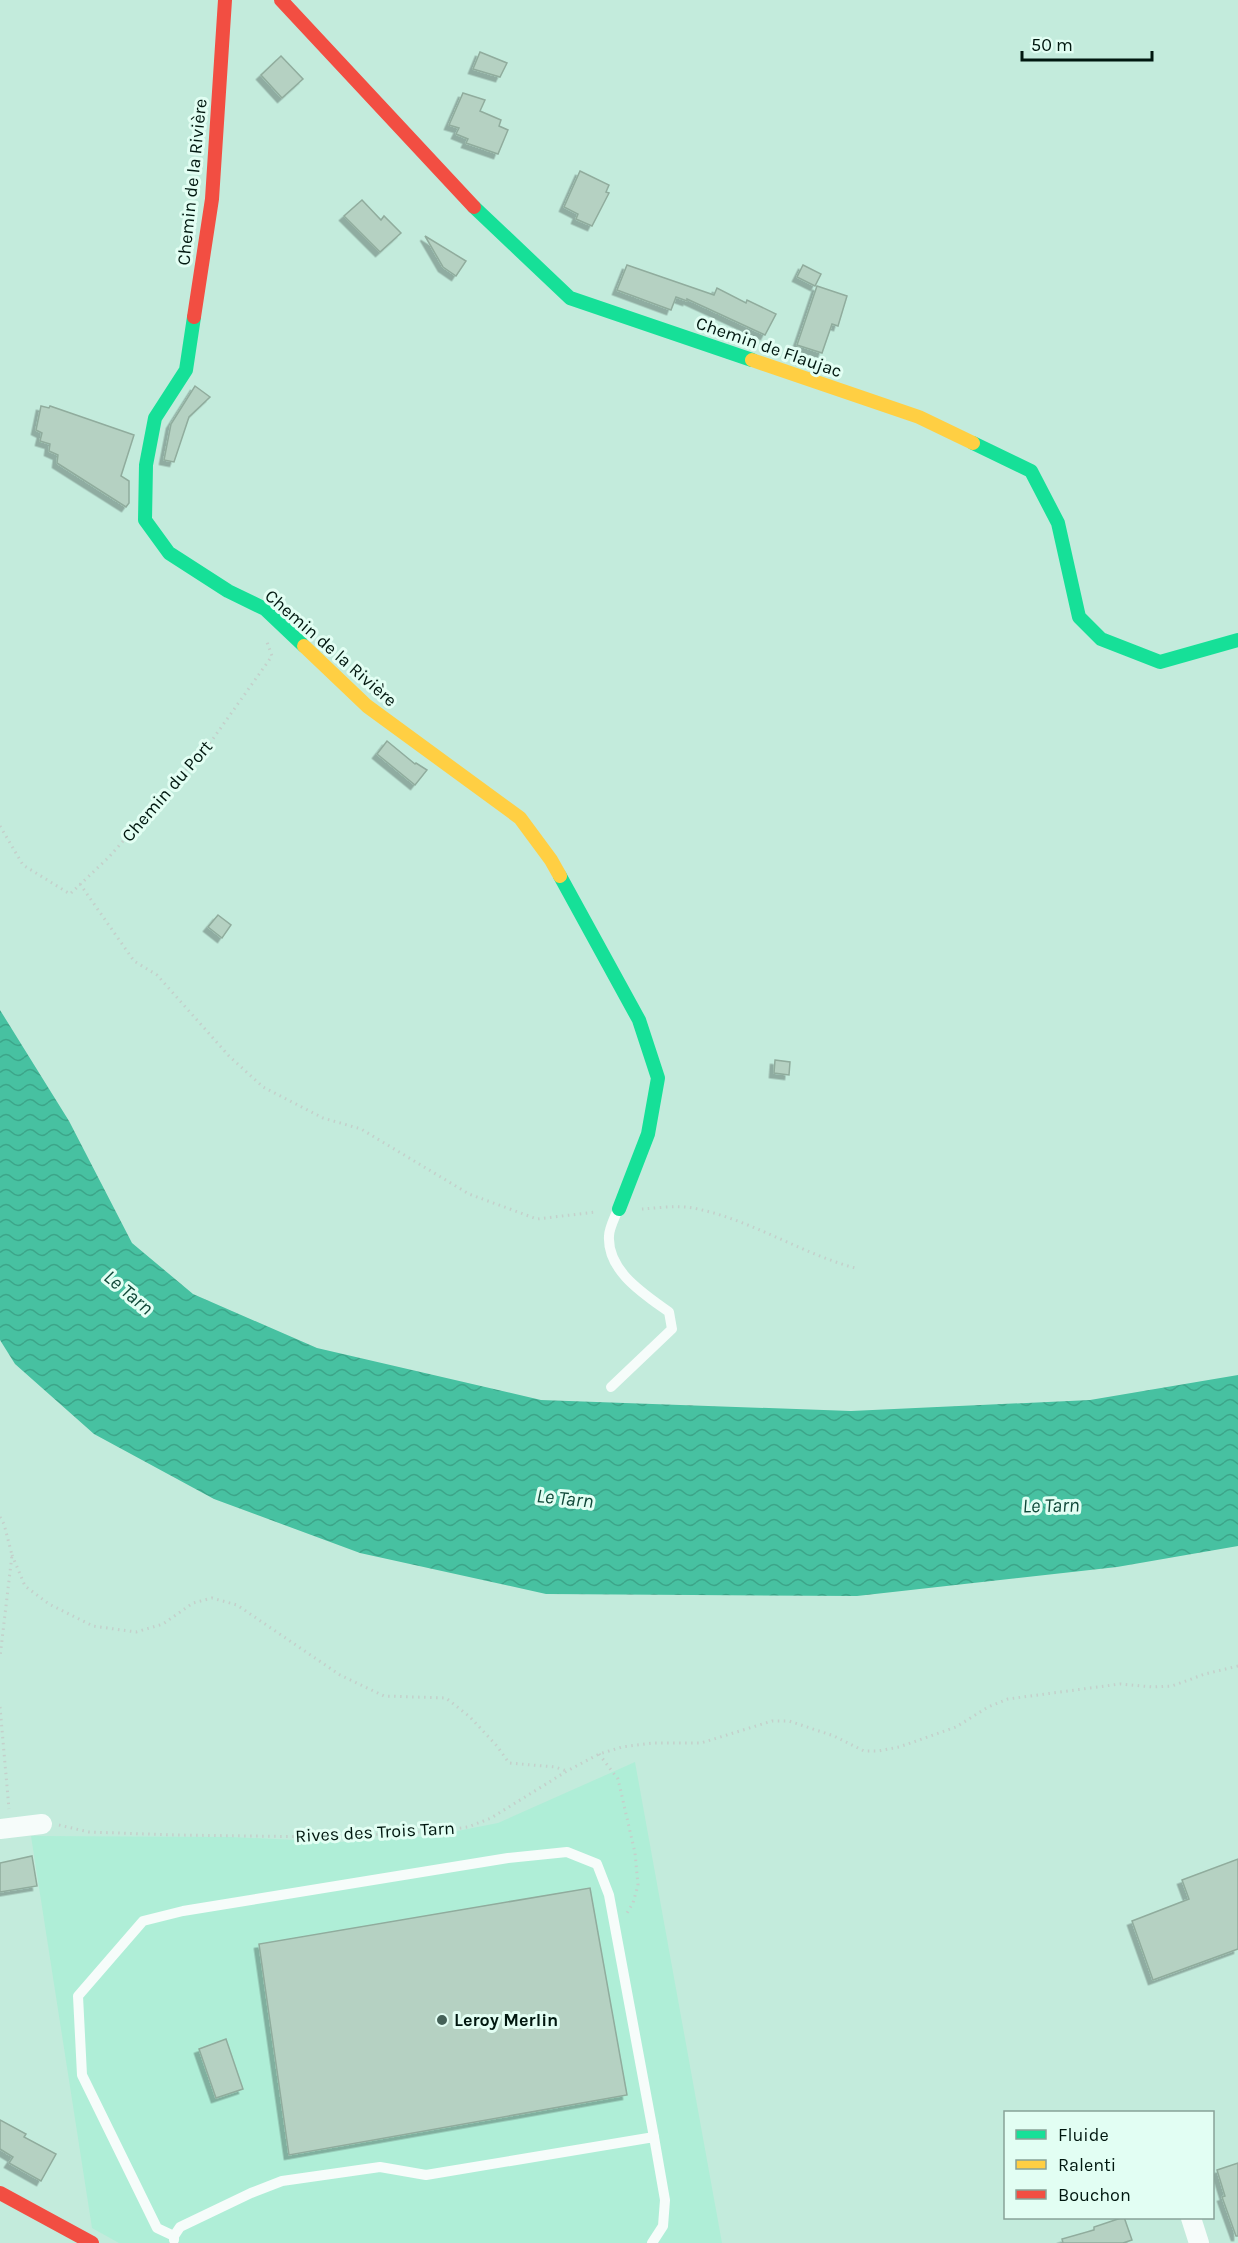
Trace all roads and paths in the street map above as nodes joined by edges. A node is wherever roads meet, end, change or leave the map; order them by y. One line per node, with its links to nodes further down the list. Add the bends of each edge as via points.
1 (225, 0): 7 (street, Chemin de la Rivière, via 212,199 186,370 155,418 146,465 145,520 169,553 228,591 265,609 366,706 520,818 551,860 639,1020 658,1078 648,1134)
2 (281, 0): 4 (street, Chemin de Flaujac, via 466,200 570,298 919,417 1031,471 1058,523 1079,617 1101,639 1160,662)
3 (264, 634): 6 (path, Chemin du Port, via 272,656 210,743 109,857)
4 (1238, 641)
5 (0, 826): 6 (path, via 23,865 70,894)
6 (80, 884): 7 (path, via 134,961 157,975 229,1056 263,1087 323,1118 362,1129 468,1194 537,1219)
7 (619, 1209): 8 (path, via 692,1208 739,1222 827,1261); 9 (lane, via 609,1234 611,1256 635,1287 669,1312 672,1329)
8 (855, 1268)
9 (611, 1387)
10 (0, 1517): 11 (path)
11 (12, 1555): 12 (path); 16 (path, via 25,1586 49,1604 93,1626 136,1632 163,1624 202,1600 212,1598 237,1605 340,1675 384,1696 446,1698 470,1717 509,1763)
12 (0, 1658)
13 (1238, 1666): 15 (path, Rives des Trois Tarn, via 1172,1686 1120,1684 1008,1699 956,1727 878,1751 864,1751 789,1721 772,1721 701,1743 653,1743)
14 (0, 1707): 18 (path)
15 (599, 1754): 16 (path, Rives des Trois Tarn); 19 (path, via 618,1779 635,1853 638,1886)
16 (567, 1771): 17 (path, Rives des Trois Tarn, via 491,1818 439,1832 322,1837 176,1835 89,1832)
17 (42, 1824): 18 (street)
18 (5, 1828)
19 (616, 1933): 20 (lane); 23 (lane, via 609,1895 597,1864 567,1852 508,1858 183,1911 143,1922 78,1996 82,2075 157,2228)
20 (654, 2137): 23 (lane, via 426,2175 380,2167 282,2181 180,2227); 25 (lane, via 665,2200 663,2226)
21 (0, 2193): 24 (street)
22 (1192, 2219): 26 (street)
23 (174, 2239)
24 (92, 2243)
25 (652, 2243)
26 (1199, 2243)

